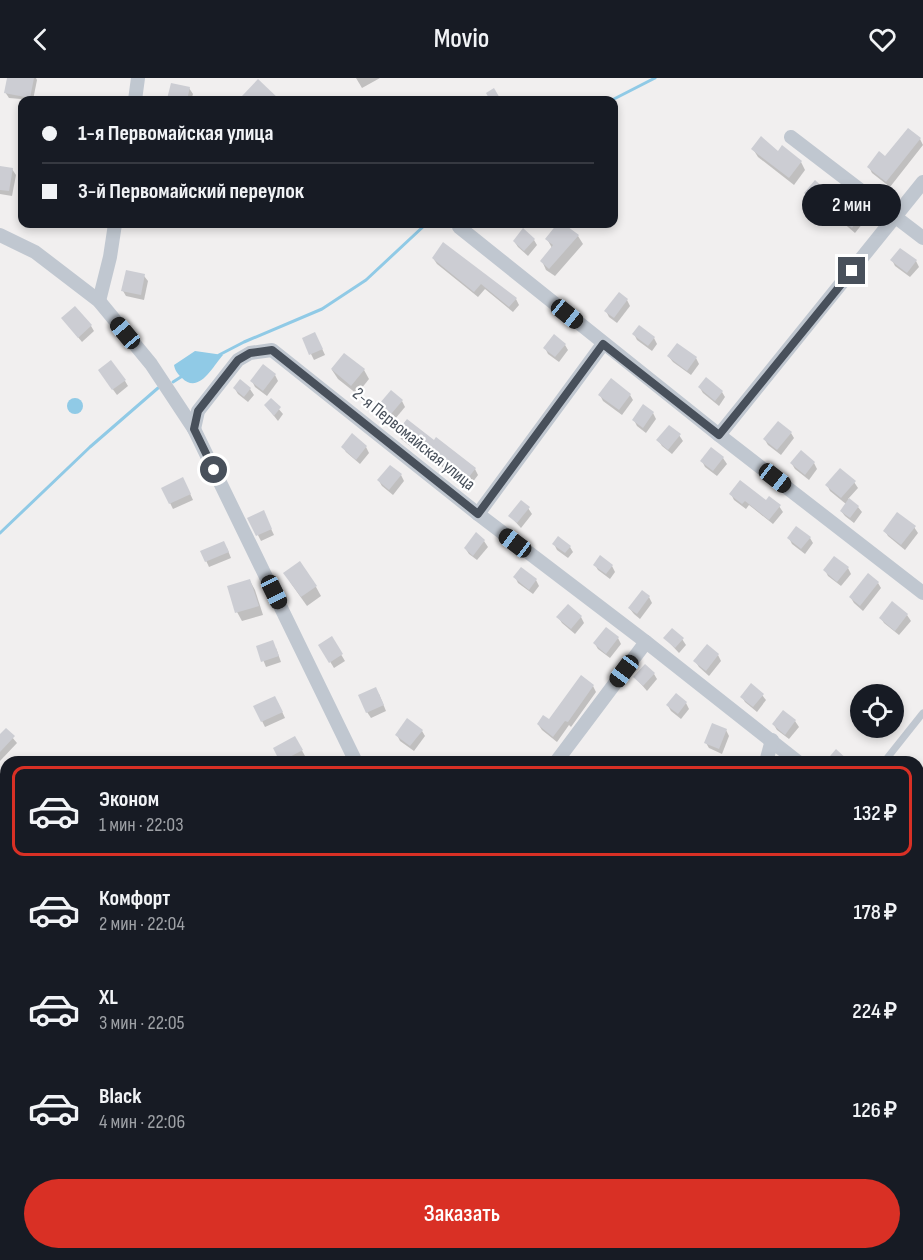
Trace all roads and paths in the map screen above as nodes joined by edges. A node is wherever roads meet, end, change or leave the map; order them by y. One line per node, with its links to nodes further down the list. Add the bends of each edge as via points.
1 (138, 78): 2 (street)
2 (136, 96)
3 (790, 137): 5 (street)
4 (923, 182): 5 (street)
5 (896, 216): 9 (street); 13 (street)
6 (115, 228): 10 (street)
7 (460, 228): 11 (street)
8 (0, 235): 10 (street, via 35,252)
9 (923, 238)
10 (99, 301): 12 (street, via 134,352 151,364)
11 (603, 344): 13 (street); 14 (street)
12 (194, 429): 14 (street, 2-я Первомайская улица, via 198,411 238,360 250,353 272,350); 19 (street)
13 (719, 435): 15 (street)
14 (478, 514): 16 (street, 2-я Первомайская улица)
15 (923, 593)
16 (646, 642): 18 (street, 2-я Первомайская улица); 20 (street)
17 (923, 713): 23 (lane)
18 (772, 741): 21 (street); 22 (street, 2-я Первомайская улица)
19 (353, 756)
20 (560, 756)
21 (768, 756)
22 (791, 756)
23 (889, 756)

